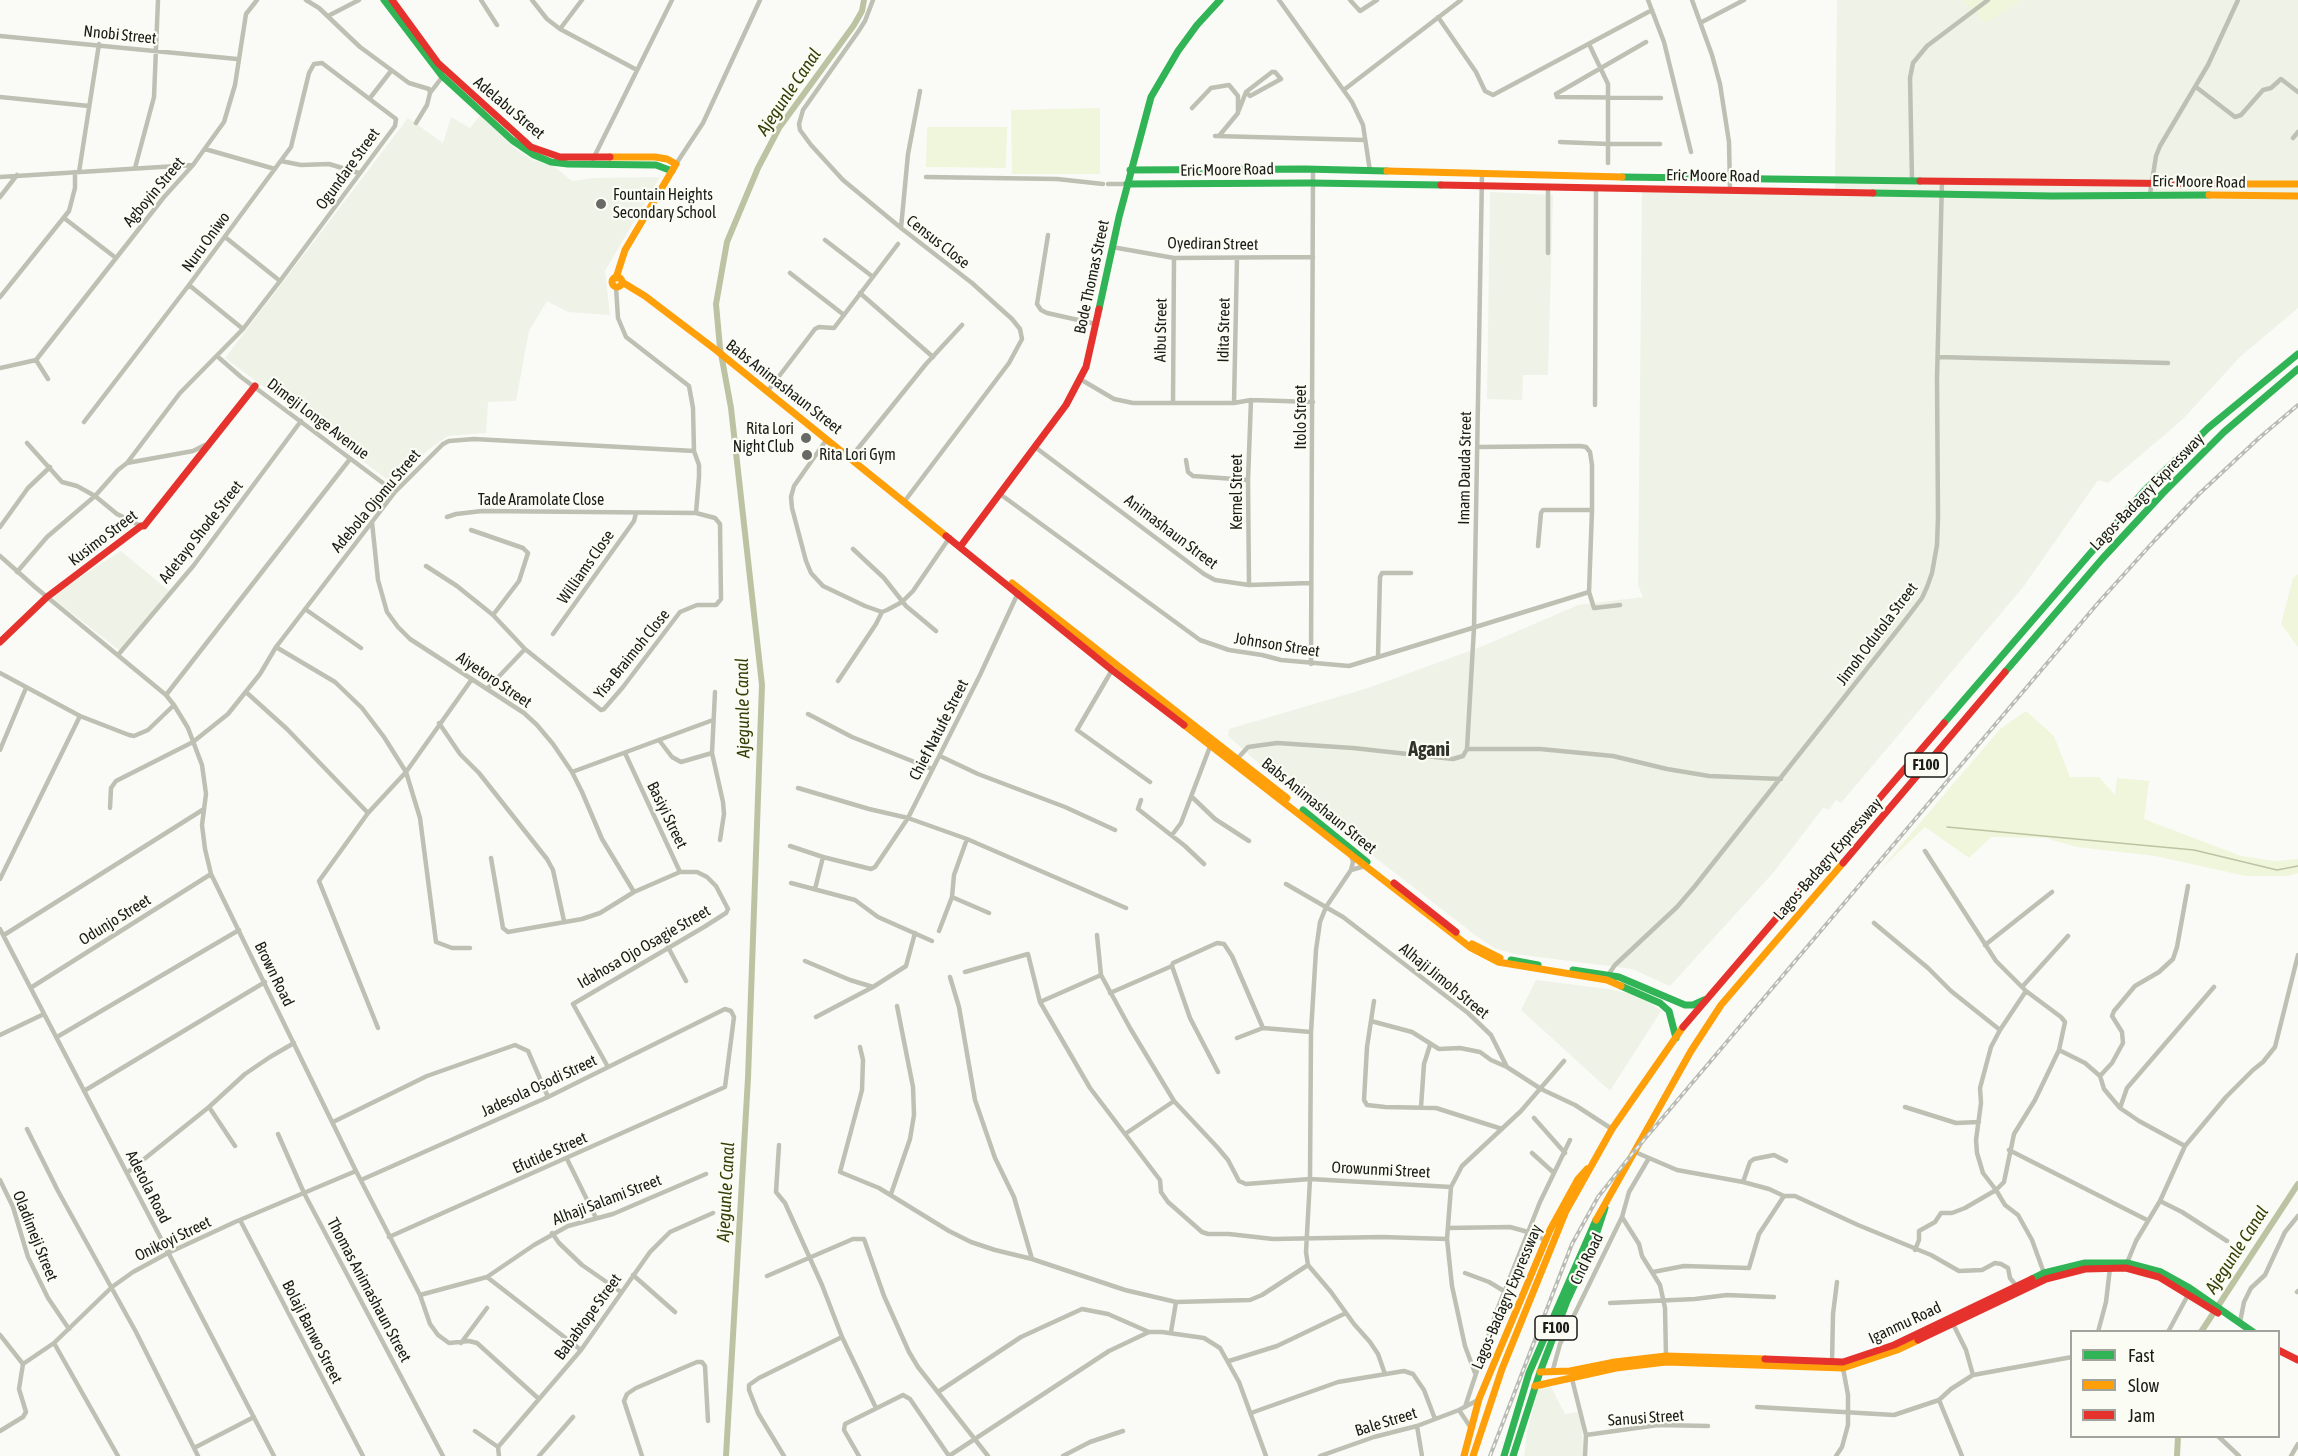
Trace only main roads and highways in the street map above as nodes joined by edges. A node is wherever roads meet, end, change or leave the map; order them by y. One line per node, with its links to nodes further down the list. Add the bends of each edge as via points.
1 (384, 0): 4 (main road, Adelabu Street, via 424,56)
2 (392, 0): 4 (main road, Adelabu Street)
3 (1220, 0): 5 (main road, Bode Thomas Street, via 1197,26 1160,81 1142,124)
4 (445, 76): 9 (main road, Adelabu Street, via 512,140 552,162 676,164 620,260)
5 (1130, 170): 6 (main road, Bode Thomas Street); 7 (main road, Eric Moore Road)
6 (1127, 184): 8 (main road, Eric Moore Road); 13 (main road, Bode Thomas Street, via 1080,380 1000,494)
7 (2298, 184)
8 (2298, 196)
9 (618, 282): 13 (main road, Babs Animashaun Street, via 636,289 708,344)
10 (2298, 354): 18 (main road, Lagos-Badagry Expressway / F100, via 2208,428 2144,491)
11 (2298, 369): 21 (main road, Lagos-Badagry Expressway / F100, via 2224,432 2102,559 1721,1005)
12 (255, 386): 14 (main road, Kusimo Street, via 149,521 47,597)
13 (957, 543): 15 (main road, Babs Animashaun Street); 15 (main road, Babs Animashaun Street, via 1112,670)
14 (0, 642)
15 (1212, 742): 16 (main road, Babs Animashaun Street); 16 (main road, Babs Animashaun Street, via 1238,758)
16 (1432, 916): 17 (main road, Babs Animashaun Street, via 1491,960)
17 (1608, 977): 18 (main road, Babs Animashaun Street, via 1685,1005); 19 (main road, Babs Animashaun Street, via 1665,1006 1672,1017)
18 (1704, 999): 19 (main road, Lagos-Badagry Expressway / F100)
19 (1676, 1038): 20 (main road, Lagos-Badagry Expressway / F100)
20 (1595, 1158): 33 (main road, Lagos-Badagry Expressway, via 1578,1179 1545,1240 1479,1399); 34 (main road, Lagos-Badagry Expressway / F100, via 1552,1242)
21 (1606, 1202): 30 (main road, Lagos-Badagry Expressway / F100, via 1592,1247); 35 (main road, F100, via 1579,1254 1529,1373)
22 (2018, 1288): 23 (main road, Iganmu Road, via 2073,1271 2126,1268 2159,1277); 23 (main road, Iganmu Road, via 2044,1274 2085,1263 2127,1263 2161,1272); 29 (main road, Iganmu Road); 29 (main road, Iganmu Road, via 1897,1350)
23 (2193, 1296): 24 (main road, Iganmu Road)
24 (2229, 1318): 25 (main road, Iganmu Road); 26 (main road, Iganmu Road)
25 (2243, 1330)
26 (2250, 1330)
27 (2280, 1350): 28 (main road)
28 (2298, 1358)
29 (1843, 1365): 31 (main road, Iganmu Road, via 1666,1362); 31 (main road, Iganmu Road, via 1665,1356 1615,1362)
30 (1540, 1372): 31 (main road, Iganmu Road); 32 (main road, Lagos-Badagry Expressway / F100)
31 (1571, 1375): 32 (main road, Iganmu Road)
32 (1535, 1386): 36 (main road, Lagos-Badagry Expressway / F100)
33 (1464, 1453)
34 (1473, 1456)
35 (1504, 1456)
36 (1513, 1456)

